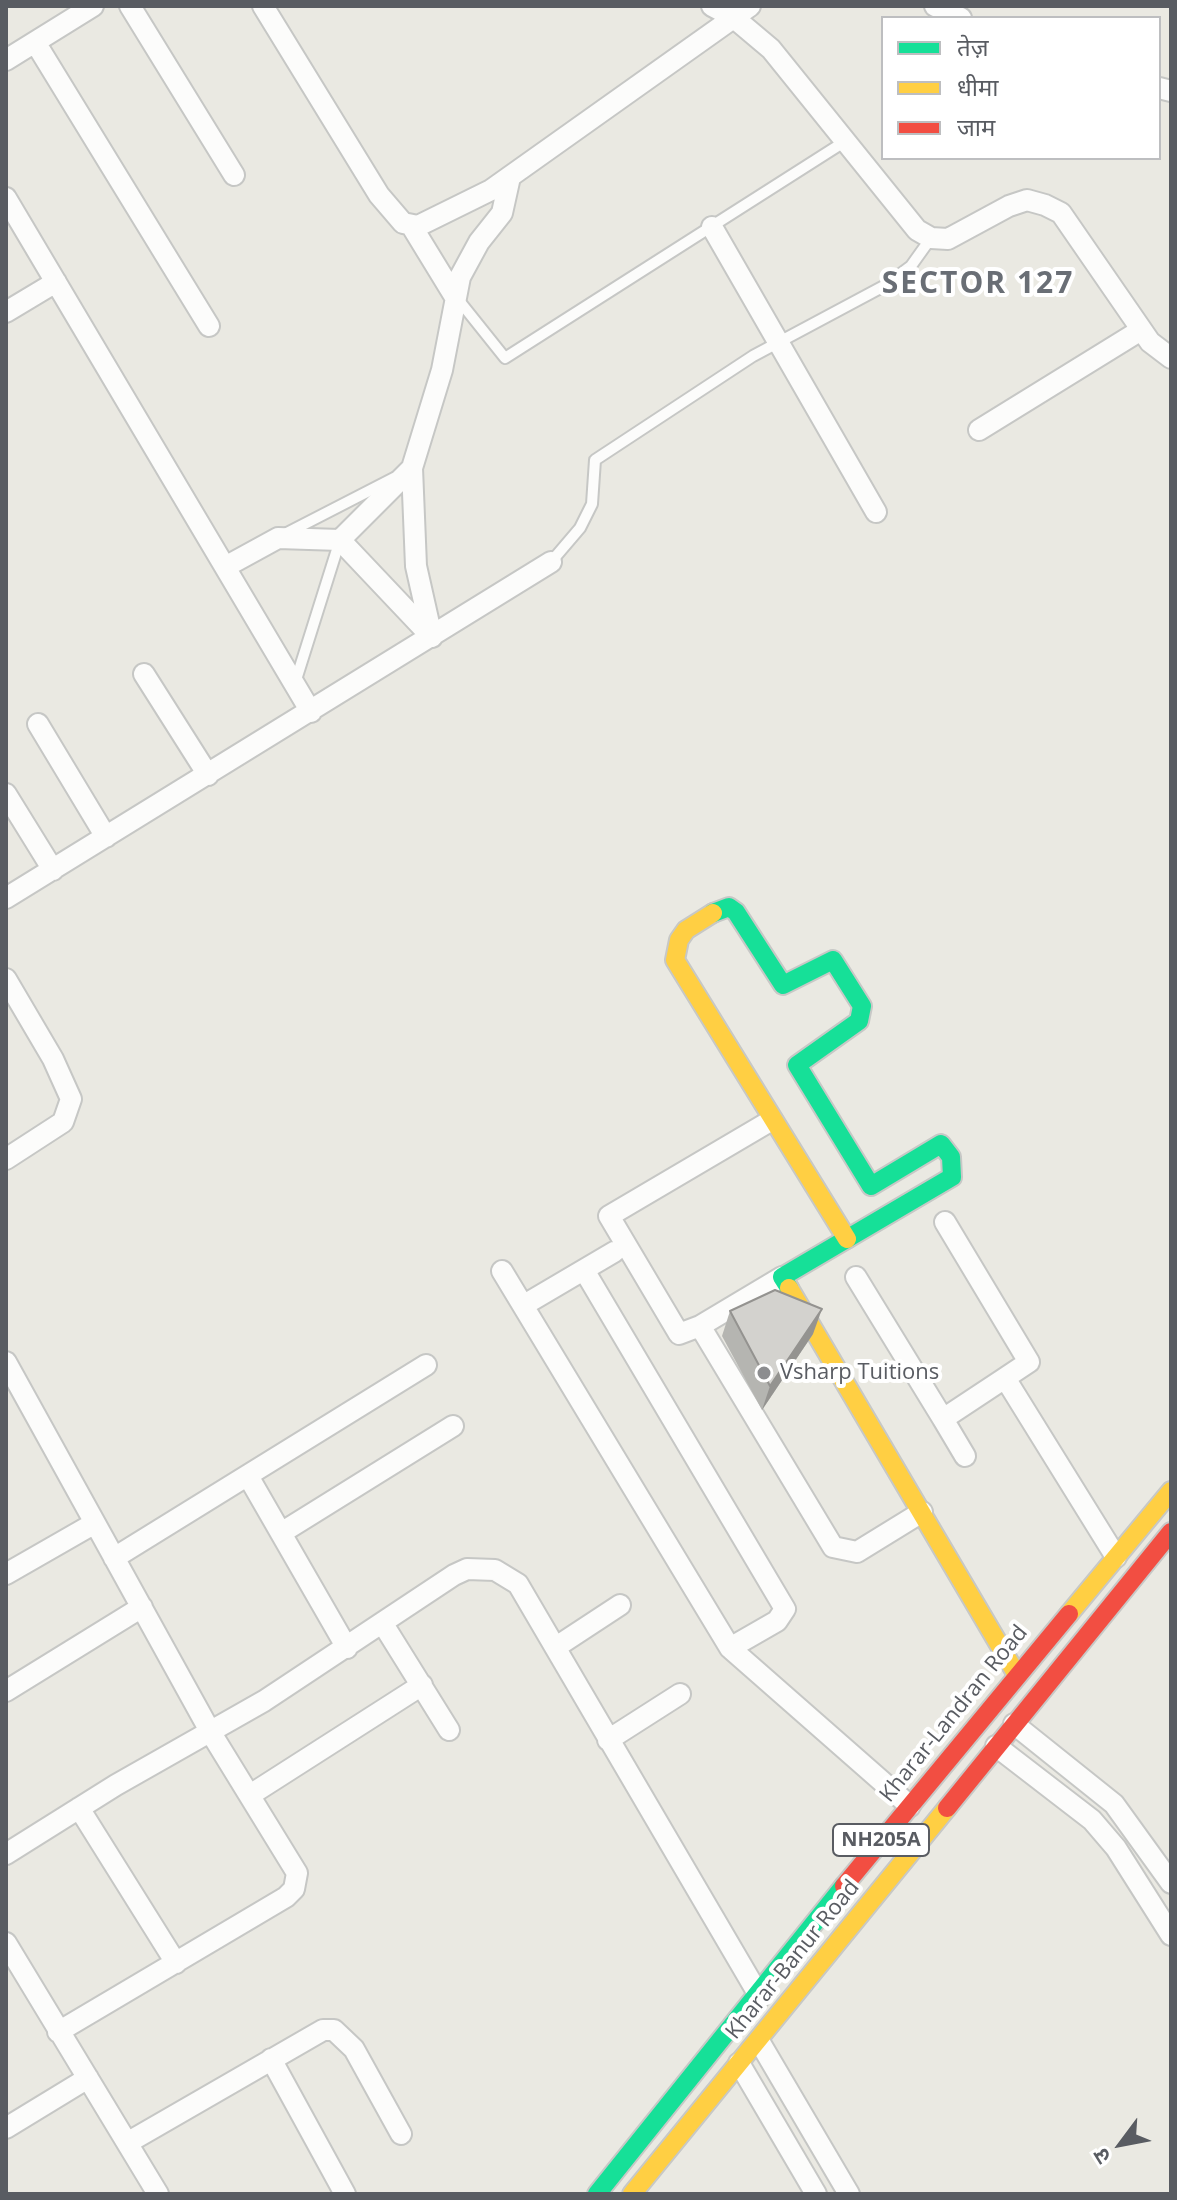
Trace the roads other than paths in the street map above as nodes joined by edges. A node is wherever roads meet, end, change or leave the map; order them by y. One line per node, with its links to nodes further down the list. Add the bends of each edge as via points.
1 (93, 6): 8 (street)
2 (130, 6): 11 (street)
3 (263, 6): 14 (street, via 379,195 393,214)
4 (712, 6): 6 (street)
5 (935, 6): 7 (street)
6 (741, 11): 10 (street); 12 (street)
7 (957, 16)
8 (35, 42): 9 (street); 20 (street)
9 (6, 60)
10 (844, 142): 15 (lane); 16 (street, via 895,206)
11 (234, 175)
12 (510, 177): 14 (street, via 445,215); 18 (street, via 502,213 479,242)
13 (6, 198): 17 (street)
14 (411, 225): 18 (street)
15 (712, 227): 18 (lane, via 505,358); 22 (street)
16 (931, 238): 21 (street, via 957,235 1027,200 1045,205 1061,213); 22 (lane, via 911,266 884,286)
17 (56, 282): 19 (street); 30 (street)
18 (455, 297): 25 (street, via 442,370)
19 (6, 312)
20 (209, 326)
21 (1141, 330): 23 (street); 24 (street)
22 (781, 341): 26 (street); 29 (lane, via 595,460 592,504 580,528)
23 (1171, 358)
24 (979, 430)
25 (412, 468): 27 (lane); 28 (street); 31 (street, via 416,566)
26 (876, 512)
27 (278, 538): 28 (street); 30 (street)
28 (340, 540): 31 (street); 33 (lane)
29 (551, 562): 31 (street)
30 (225, 567): 33 (street)
31 (432, 637): 34 (street)
32 (144, 674): 36 (street)
33 (295, 685): 34 (street)
34 (311, 712): 36 (street)
35 (38, 724): 38 (street)
36 (208, 775): 38 (street)
37 (6, 794): 39 (street)
38 (106, 837): 39 (street)
39 (53, 870): 40 (street)
40 (6, 898)
41 (6, 979): 42 (street)
42 (12, 1006): 44 (street, via 53,1059 71,1099 63,1122)
43 (772, 1120): 46 (main road); 46 (main road, via 675,960 686,930 720,909 736,912 783,985 833,960 862,1006 859,1021 797,1065 871,1186 941,1144 951,1157 952,1177); 53 (street, via 609,1216 679,1334)
44 (6, 1159)
45 (945, 1222): 56 (street, via 1029,1362)
46 (847, 1239): 50 (main road)
47 (614, 1252): 48 (street)
48 (584, 1270): 52 (street); 74 (street, via 785,1609 777,1621)
49 (502, 1271): 52 (street)
50 (782, 1277): 53 (street); 62 (main road)
51 (856, 1277): 57 (street)
52 (524, 1305): 74 (street)
53 (700, 1326): 62 (street, via 833,1547 857,1552)
54 (6, 1362): 63 (street)
55 (426, 1365): 60 (street)
56 (1005, 1378): 57 (street); 66 (street)
57 (943, 1419): 59 (street)
58 (453, 1426): 65 (street)
59 (965, 1456)
60 (248, 1476): 65 (street); 67 (street)
61 (1171, 1491): 66 (main road, Kharar-Landran Road / NH205A)
62 (922, 1512): 75 (main road)
63 (95, 1523): 67 (street); 68 (street)
64 (1171, 1532): 79 (main road, Kharar-Banur Road / NH205A)
65 (281, 1533): 73 (street)
66 (1116, 1557): 75 (main road, Kharar-Landran Road / NH205A)
67 (114, 1558): 70 (street)
68 (7, 1570)
69 (620, 1605): 72 (street)
70 (142, 1607): 77 (street); 81 (street)
71 (383, 1624): 72 (street, via 454,1575 467,1569 495,1570 518,1584); 73 (street); 76 (street)
72 (556, 1647): 82 (street)
73 (347, 1648): 81 (street)
74 (730, 1648): 85 (street)
75 (1017, 1675): 85 (main road, Kharar-Landran Road / NH205A)
76 (422, 1685): 80 (street); 84 (street)
77 (6, 1691)
78 (680, 1694): 82 (street)
79 (1014, 1724): 83 (main road, Kharar-Banur Road / NH205A); 88 (street, via 1114,1804)
80 (449, 1730)
81 (211, 1733): 84 (street); 86 (street)
82 (608, 1740): 92 (street)
83 (996, 1746): 89 (street, via 1092,1820); 93 (main road, Kharar-Banur Road / NH205A)
84 (250, 1795): 91 (street, via 298,1882)
85 (910, 1806): 92 (main road, Kharar-Landran Road / NH205A)
86 (79, 1808): 87 (street); 91 (street)
87 (6, 1854)
88 (1171, 1883)
89 (1171, 1935)
90 (6, 1943): 94 (street)
91 (176, 1963): 94 (street)
92 (756, 1993): 93 (street); 104 (main road, Kharar-Landran Road / NH205A)
93 (779, 2017): 95 (main road, Kharar-Banur Road / NH205A)
94 (58, 2032): 98 (street)
95 (759, 2041): 97 (main road, Kharar-Banur Road / NH205A); 107 (street)
96 (271, 2059): 100 (street, via 323,2030 334,2030 354,2049); 101 (street); 103 (street)
97 (739, 2063): 105 (main road, Kharar-Banur Road / NH205A); 106 (street)
98 (88, 2078): 99 (street); 101 (street)
99 (6, 2128)
100 (401, 2134)
101 (127, 2143): 102 (street)
102 (158, 2194)
103 (345, 2194)
104 (597, 2194)
105 (632, 2194)
106 (816, 2194)
107 (849, 2194)

